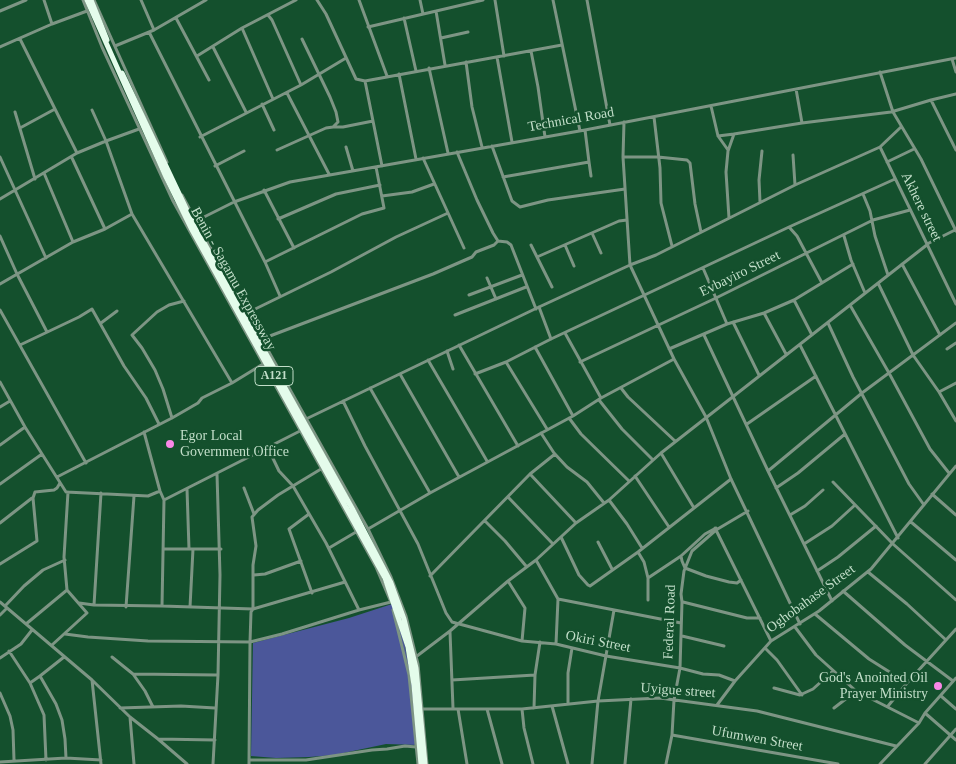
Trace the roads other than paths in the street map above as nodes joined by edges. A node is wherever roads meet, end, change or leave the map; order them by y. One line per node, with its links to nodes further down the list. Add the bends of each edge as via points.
1 (26, 0): 19 (street)
2 (44, 0): 24 (street)
3 (85, 0): 17 (street); 320 (highway, Benin - Sagamu Expressway / A121, via 191,228)
4 (92, 0): 34 (street); 85 (highway, A121, via 110,48)
5 (146, 0): 15 (street)
6 (206, 0): 22 (street)
7 (296, 0): 21 (street)
8 (317, 0): 41 (street)
9 (359, 0): 25 (street)
10 (420, 0): 20 (street)
11 (484, 0): 16 (street)
12 (495, 0): 39 (street)
13 (553, 0): 33 (street)
14 (587, 0): 71 (street)
15 (142, 1): 27 (street)
16 (466, 2): 18 (street)
17 (87, 11): 24 (street); 75 (street)
18 (436, 11): 20 (street); 31 (street)
19 (0, 12)
20 (423, 14): 23 (street)
21 (268, 15): 26 (street); 54 (street)
22 (176, 18): 27 (street); 38 (street)
23 (404, 18): 25 (street); 46 (street)
24 (52, 24): 30 (street)
25 (368, 27): 51 (street)
26 (242, 28): 36 (street); 58 (street)
27 (154, 30): 28 (street)
28 (149, 32): 34 (street); 80 (street)
29 (468, 32): 31 (street)
30 (20, 38): 35 (street); 62 (street)
31 (441, 38): 44 (street)
32 (302, 39): 50 (street)
33 (562, 45): 37 (street); 78 (street)
34 (114, 46): 85 (street)
35 (0, 47)
36 (213, 47): 38 (street); 65 (street)
37 (531, 51): 39 (street); 83 (street)
38 (197, 56): 52 (street)
39 (504, 56): 40 (street)
40 (497, 57): 43 (street); 86 (street)
41 (346, 58): 50 (street); 53 (street, via 356,80)
42 (954, 58): 47 (street, Technical Road); 48 (street)
43 (466, 62): 44 (street); 90 (street)
44 (445, 65): 45 (street)
45 (429, 68): 46 (street); 99 (street)
46 (416, 71): 49 (street)
47 (880, 72): 55 (street, Technical Road); 66 (street)
48 (956, 72)
49 (398, 74): 51 (street); 106 (street)
50 (318, 75): 54 (street); 72 (street, via 336,112 338,122)
51 (388, 76): 53 (street)
52 (209, 80)
53 (364, 81): 68 (street)
54 (301, 85): 56 (street)
55 (796, 88): 61 (street, Technical Road); 70 (street)
56 (287, 93): 58 (street); 81 (street)
57 (956, 94): 59 (street)
58 (273, 99): 60 (street)
59 (931, 100): 66 (street); 94 (street)
60 (262, 104): 65 (street); 76 (street)
61 (711, 106): 67 (street, Technical Road); 82 (street)
62 (55, 109): 74 (street); 98 (street)
63 (92, 110): 84 (street)
64 (15, 112): 74 (street)
65 (246, 112): 80 (street)
66 (893, 112): 70 (street); 73 (street)
67 (654, 116): 69 (street, Technical Road); 101 (street)
68 (373, 121): 72 (street); 110 (street)
69 (624, 122): 71 (street, Technical Road); 103 (street)
70 (802, 123): 79 (street)
71 (610, 125): 77 (street, Technical Road)
72 (333, 127): 81 (street)
73 (901, 127): 88 (street); 91 (street)
74 (20, 128): 117 (street)
75 (139, 129): 84 (street); 216 (street, via 188,230)
76 (274, 130)
77 (585, 130): 78 (street, Technical Road); 107 (street)
78 (580, 131): 83 (street, Technical Road)
79 (734, 134): 82 (street); 93 (street)
80 (200, 136): 109 (street)
81 (308, 136): 92 (street); 114 (street)
82 (718, 136): 93 (street)
83 (545, 137): 86 (street, Technical Road)
84 (106, 141): 98 (street); 131 (street)
85 (156, 142): 137 (street); 305 (highway, A121, via 193,223)
86 (512, 142): 87 (street, Technical Road)
87 (492, 146): 90 (street, Technical Road); 116 (street)
88 (880, 146): 108 (street, Akhere street); 121 (street)
89 (346, 147): 112 (street)
90 (482, 147): 97 (street, Technical Road)
91 (914, 149): 108 (street); 140 (street)
92 (277, 150)
93 (728, 150): 133 (street)
94 (956, 150)
95 (244, 151): 109 (street)
96 (762, 151): 129 (street)
97 (457, 152): 99 (street, Technical Road); 146 (street)
98 (78, 153): 104 (street)
99 (448, 153): 105 (street, Technical Road)
100 (793, 155): 121 (street)
101 (658, 156): 103 (street); 141 (street, via 688,160 690,163); 150 (street, via 661,203)
102 (0, 157): 124 (street)
103 (623, 157): 122 (street)
104 (72, 158): 113 (street); 139 (street)
105 (423, 158): 106 (street, Technical Road); 119 (street)
106 (416, 159): 110 (street, Technical Road)
107 (589, 162): 115 (street); 116 (street)
108 (887, 162): 118 (street, Akhere street)
109 (215, 166): 128 (street)
110 (382, 166): 111 (street, Technical Road)
111 (376, 167): 112 (street, Technical Road); 120 (street)
112 (353, 171): 114 (street, Technical Road)
113 (44, 173): 117 (street); 145 (street)
114 (329, 175): 123 (street, Technical Road)
115 (591, 176)
116 (503, 177): 122 (street, via 512,202 520,207)
117 (35, 179): 124 (street)
118 (895, 179): 125 (street); 130 (street, Akhere street)
119 (434, 184): 126 (street, via 412,192); 132 (street)
120 (380, 185): 126 (street); 134 (street, via 336,194)
121 (795, 185): 129 (street)
122 (625, 189): 135 (street)
123 (264, 190): 128 (street, Technical Road); 134 (street)
124 (15, 192): 127 (street); 156 (street)
125 (863, 194): 136 (street); 138 (street)
126 (382, 196): 151 (street, via 383,209 362,214)
127 (0, 199)
128 (234, 202): 137 (street, Technical Road); 157 (street)
129 (760, 202): 133 (street)
130 (910, 210): 136 (street, Evbayiro Street); 147 (street, Akhere street)
131 (132, 214): 139 (street); 180 (street)
132 (448, 214): 152 (street); 175 (street)
133 (729, 218): 141 (street)
134 (278, 219): 151 (street)
135 (627, 220): 142 (street); 160 (street)
136 (873, 220): 144 (street, Evbayiro Street); 165 (street)
137 (196, 221): 186 (street)
138 (789, 227): 154 (street); 162 (street)
139 (106, 229): 145 (street)
140 (956, 230): 147 (street)
141 (702, 232): 150 (street)
142 (592, 233): 149 (street); 153 (street)
143 (0, 236): 163 (street)
144 (844, 236): 154 (street, Evbayiro Street); 158 (street)
145 (73, 242): 156 (street)
146 (498, 242): 164 (street, via 510,244); 200 (street, via 433,274)
147 (927, 244): 159 (street); 181 (street, Akhere street)
148 (531, 245): 155 (street)
149 (564, 245): 155 (street); 161 (street)
150 (672, 246): 160 (street)
151 (294, 248): 157 (street)
152 (464, 248)
153 (601, 253)
154 (807, 254): 167 (street); 177 (street, Evbayiro Street)
155 (537, 257): 172 (street)
156 (46, 258): 163 (street)
157 (265, 262): 175 (street)
158 (853, 264): 167 (street); 173 (street)
159 (902, 264): 165 (street); 199 (street)
160 (630, 265): 176 (street); 183 (street)
161 (574, 266)
162 (703, 268): 176 (street); 177 (street)
163 (17, 274): 169 (street); 195 (street)
164 (522, 275): 170 (street); 171 (street)
165 (888, 275): 168 (street)
166 (488, 278): 170 (street)
167 (822, 283): 179 (street)
168 (878, 283): 173 (street); 211 (street)
169 (0, 284)
170 (491, 287): 174 (street); 178 (street)
171 (526, 287): 178 (street); 183 (street)
172 (552, 287)
173 (865, 293): 182 (street)
174 (469, 295)
175 (280, 296): 186 (street)
176 (645, 296): 194 (street); 196 (street)
177 (716, 298): 193 (street); 194 (street, Evbayiro Street)
178 (496, 299): 188 (street)
179 (794, 300): 187 (street); 198 (street)
180 (184, 301): 224 (street); 238 (street, via 158,312 132,336 155,370)
181 (956, 304)
182 (850, 305): 191 (street); 218 (street)
183 (537, 308): 201 (street); 203 (street)
184 (0, 310): 205 (street)
185 (117, 311): 190 (street)
186 (247, 313): 200 (street)
187 (764, 313): 189 (street); 210 (street)
188 (455, 315)
189 (733, 322): 193 (street); 221 (street)
190 (101, 323): 195 (street, via 92,309); 241 (street)
191 (828, 323): 198 (street); 229 (street)
192 (956, 323): 199 (street)
193 (728, 324): 197 (street)
194 (658, 326): 207 (street); 215 (street, Evbayiro Street)
195 (47, 332): 205 (street)
196 (565, 332): 201 (street); 215 (street)
197 (704, 335): 207 (street); 230 (street)
198 (812, 335): 204 (street)
199 (940, 335): 211 (street)
200 (262, 339): 239 (street)
201 (551, 339): 206 (street)
202 (956, 343): 208 (street)
203 (459, 345): 209 (street); 220 (street)
204 (800, 345): 210 (street); 222 (street)
205 (20, 346): 258 (street)
206 (536, 347): 214 (street); 236 (street)
207 (670, 349): 212 (street)
208 (947, 349)
209 (447, 351): 213 (street); 217 (street)
210 (786, 354): 221 (street)
211 (913, 355): 218 (street); 228 (street)
212 (674, 359): 227 (street); 237 (street)
213 (428, 360): 219 (street); 257 (street)
214 (506, 362): 220 (street); 244 (street)
215 (580, 362): 231 (street)
216 (263, 364): 224 (street); 245 (street)
217 (453, 369)
218 (889, 373): 229 (street); 262 (street, via 930,449)
219 (400, 374): 226 (street); 265 (street)
220 (475, 374): 251 (street)
221 (759, 375): 230 (street)
222 (816, 376): 235 (street); 242 (street)
223 (0, 382): 232 (street)
224 (232, 383): 238 (street)
225 (956, 383): 228 (street)
226 (370, 388): 233 (street); 280 (street)
227 (621, 388): 231 (street); 249 (street)
228 (939, 392): 240 (street)
229 (862, 393): 235 (street); 290 (street, via 908,484)
230 (733, 397): 237 (street); 242 (street)
231 (600, 399): 236 (street); 256 (street, via 622,429)
232 (10, 401): 234 (street); 243 (street)
233 (343, 401): 239 (street); 292 (street)
234 (0, 408)
235 (835, 415): 248 (street); 261 (street)
236 (571, 417): 244 (street); 269 (street, via 581,434)
237 (706, 417): 249 (street); 268 (street)
238 (172, 418): 241 (street)
239 (306, 419): 305 (street)
240 (956, 421)
241 (159, 424): 246 (street)
242 (746, 424): 261 (street)
243 (25, 427): 250 (street); 254 (street)
244 (547, 430): 247 (street)
245 (300, 431): 252 (street); 260 (street)
246 (144, 432): 258 (street); 278 (street)
247 (541, 433): 251 (street); 255 (street)
248 (845, 434): 275 (street); 308 (street)
249 (675, 441): 253 (street)
250 (0, 445)
251 (518, 446): 257 (street)
252 (268, 448): 263 (street); 273 (street, via 279,471)
253 (661, 453): 256 (street); 291 (street)
254 (42, 454): 267 (street); 272 (street)
255 (555, 454): 264 (street); 288 (street, via 566,467 587,482)
256 (654, 460): 266 (street)
257 (487, 461): 265 (street)
258 (86, 463): 267 (street)
259 (955, 468): 262 (street, Oghobahase Street)
260 (321, 469): 273 (street); 306 (street)
261 (768, 471): 275 (street)
262 (949, 473): 282 (street, Oghobahase Street)
263 (217, 474): 276 (street); 317 (street)
264 (530, 474): 284 (street); 301 (street)
265 (459, 476): 280 (street)
266 (635, 476): 269 (street); 303 (street)
267 (56, 477): 270 (street)
268 (732, 479): 291 (street); 293 (street)
269 (629, 481): 287 (street)
270 (60, 482): 279 (street); 285 (street, via 58,488 36,492)
271 (833, 482): 289 (street)
272 (0, 484)
273 (293, 486): 294 (street); 295 (street)
274 (244, 488): 294 (street)
275 (776, 488): 296 (street)
276 (187, 489): 286 (street); 316 (street)
277 (822, 490): 296 (street)
278 (160, 491): 283 (street, via 148,496); 286 (street)
279 (68, 492): 281 (street); 321 (street)
280 (430, 492): 292 (street)
281 (101, 493): 283 (street); 348 (street)
282 (932, 494): 290 (street, Oghobahase Street); 297 (street)
283 (134, 496): 351 (street)
284 (508, 497): 298 (street); 310 (street)
285 (33, 498): 300 (street); 325 (street, via 38,540)
286 (164, 500): 315 (street)
287 (609, 500): 288 (street); 314 (street)
288 (604, 503): 301 (street)
289 (855, 505): 302 (street); 311 (street, via 832,526)
290 (924, 505): 299 (street, Oghobahase Street)
291 (694, 508): 303 (street)
292 (401, 510): 305 (street); 332 (street)
293 (748, 511): 304 (street, Federal Road); 363 (street)
294 (254, 514): 331 (street, via 251,523 256,539)
295 (309, 514): 313 (street); 324 (street, via 289,529)
296 (790, 515): 311 (street)
297 (956, 515)
298 (485, 521): 326 (street); 332 (street)
299 (911, 522): 308 (street, Oghobahase Street); 323 (street)
300 (0, 523)
301 (576, 523): 307 (street)
302 (876, 526): 312 (street); 329 (street)
303 (669, 527): 314 (street)
304 (717, 528): 319 (street, via 705,534); 327 (street, Federal Road, via 692,551); 334 (street)
305 (366, 530): 320 (highway, A121); 382 (street, via 398,593)
306 (356, 532): 313 (street); 345 (street)
307 (561, 537): 310 (street); 328 (street, via 588,586)
308 (898, 538): 312 (street, Oghobahase Street)
309 (598, 542): 328 (street)
310 (552, 544): 322 (street)
311 (804, 544): 329 (street)
312 (893, 544): 330 (street, Oghobahase Street); 342 (street)
313 (329, 548): 336 (street)
314 (642, 548): 318 (street)
315 (163, 549): 316 (street); 349 (street)
316 (191, 549): 317 (street); 352 (street)
317 (220, 549): 353 (street)
318 (638, 552): 328 (street); 333 (street)
319 (681, 556): 327 (street); 333 (street)
320 (378, 559): 445 (highway, Benin - Sagamu Expressway / A121, via 408,647); 446 (highway, A121, via 398,601 410,641)
321 (65, 560): 337 (street); 350 (street, via 43,570)
322 (536, 560): 326 (street); 340 (street)
323 (956, 560)
324 (301, 561): 331 (street); 339 (street)
325 (0, 564)
326 (526, 566): 335 (street)
327 (685, 568): 334 (street, via 729,582); 346 (street, Federal Road)
328 (612, 569)
329 (817, 571): 343 (street)
330 (868, 572): 338 (street, Oghobahase Street); 370 (street)
331 (253, 575): 354 (street)
332 (430, 576): 362 (street, via 449,619)
333 (648, 578): 341 (street)
334 (740, 580): 359 (street)
335 (508, 581): 362 (street); 371 (street, via 525,608)
336 (345, 582): 339 (street); 355 (street)
337 (67, 590): 347 (street); 361 (street)
338 (843, 591): 343 (street, Oghobahase Street); 387 (street)
339 (312, 593): 354 (street)
340 (558, 599): 356 (street); 376 (street)
341 (648, 600)
342 (956, 600)
343 (832, 601): 357 (street, Oghobahase Street)
344 (0, 602): 350 (street)
345 (391, 602): 355 (street); 432 (street, via 409,675)
346 (682, 602): 359 (street, via 747,618); 360 (street, Federal Road)
347 (79, 603): 348 (street); 368 (street, via 87,614)
348 (94, 605): 351 (street)
349 (162, 606): 351 (street); 352 (street)
350 (6, 607): 358 (street); 361 (street)
351 (126, 607)
352 (190, 607): 353 (street)
353 (218, 608): 354 (street); 373 (street)
354 (253, 609): 374 (street)
355 (359, 610): 374 (street)
356 (614, 610): 360 (street); 383 (street)
357 (814, 614): 363 (street, Oghobahase Street); 399 (street, via 869,659)
358 (0, 615)
359 (760, 618): 372 (street)
360 (681, 622): 369 (street, Federal Road)
361 (26, 624): 366 (street)
362 (457, 624): 367 (street); 371 (street, Okiri Street)
363 (800, 624): 364 (street, Oghobahase Street)
364 (795, 627): 372 (street, Oghobahase Street); 389 (street)
365 (956, 629): 370 (street)
366 (32, 630): 377 (street); 381 (street, via 21,644)
367 (450, 631): 382 (street); 396 (street)
368 (66, 634): 373 (street, via 148,641); 377 (street)
369 (682, 636): 378 (street); 388 (street, Federal Road)
370 (946, 640): 387 (street)
371 (522, 641): 375 (street, Okiri Street)
372 (772, 641): 380 (street, Oghobahase Street)
373 (218, 642): 374 (street); 391 (street)
374 (250, 642): 439 (street)
375 (540, 642): 376 (street, Okiri Street); 392 (street)
376 (556, 644): 379 (street, Okiri Street)
377 (52, 645): 384 (street)
378 (724, 646)
379 (572, 648): 383 (street, Okiri Street); 408 (street)
380 (765, 648): 397 (street, Oghobahase Street); 403 (street)
381 (9, 651): 386 (street); 398 (street)
382 (416, 656): 419 (street)
383 (606, 656): 388 (street, Okiri Street); 407 (street)
384 (64, 657): 393 (street); 395 (street)
385 (112, 657): 390 (street)
386 (0, 658)
387 (927, 662): 394 (street); 399 (street)
388 (680, 668): 397 (street, Okiri Street); 406 (street, Federal Road)
389 (833, 672): 401 (street); 403 (street)
390 (133, 674): 391 (street); 412 (street)
391 (218, 675): 414 (street)
392 (535, 675): 396 (street); 416 (street)
393 (40, 676): 398 (street); 433 (street, via 62,720)
394 (955, 679): 404 (street)
395 (92, 680): 413 (street); 438 (street)
396 (452, 680): 415 (street)
397 (735, 681): 409 (street, Oghobahase Street)
398 (30, 683): 436 (street, via 44,715)
399 (907, 683): 411 (street)
400 (774, 688): 403 (street)
401 (856, 691): 411 (street); 417 (street)
402 (0, 693): 435 (street, via 13,730)
403 (802, 694)
404 (940, 696): 418 (street); 422 (street)
405 (631, 699): 406 (street, Uyigue street); 407 (street, Uyigue street); 452 (street)
406 (674, 700): 409 (street, Uyigue street); 426 (street, Federal Road)
407 (598, 701): 408 (street, Uyigue street); 451 (street)
408 (568, 704): 410 (street, Uyigue street)
409 (717, 705): 431 (street, Uyigue street, via 757,711)
410 (552, 706): 416 (street, Uyigue street); 450 (street)
411 (888, 706): 424 (street)
412 (153, 707): 413 (street); 414 (street)
413 (120, 708): 423 (street)
414 (215, 708): 429 (street)
415 (455, 708): 419 (street, Uyigue street); 420 (street, Uyigue street); 447 (street)
416 (534, 708): 421 (street, Uyigue street)
417 (834, 708)
418 (956, 708)
419 (423, 709): 446 (street)
420 (487, 709): 421 (street, Uyigue street); 448 (street)
421 (522, 709): 449 (street)
422 (925, 713): 424 (street); 427 (street)
423 (130, 717): 428 (street); 441 (street)
424 (919, 722): 431 (street)
425 (956, 729): 427 (street)
426 (672, 735): 453 (street, Federal Road); 454 (street, Ufumwen Street)
427 (950, 735): 430 (street); 456 (street)
428 (158, 739): 429 (street); 442 (street)
429 (215, 740): 443 (street)
430 (956, 740)
431 (896, 746): 455 (street)
432 (416, 747): 434 (street); 445 (street)
433 (66, 758): 436 (street); 438 (street)
434 (318, 758): 440 (street); 444 (street)
435 (14, 760): 436 (street); 437 (street)
436 (46, 760)
437 (0, 762)
438 (101, 762)
439 (250, 762): 440 (street)
440 (284, 762)
441 (134, 764)
442 (186, 764)
443 (213, 764)
444 (318, 764)
445 (420, 764)
446 (426, 764)
447 (467, 764)
448 (502, 764)
449 (533, 764)
450 (568, 764)
451 (592, 764)
452 (625, 764)
453 (666, 764)
454 (838, 764)
455 (880, 764)
456 (925, 764)

